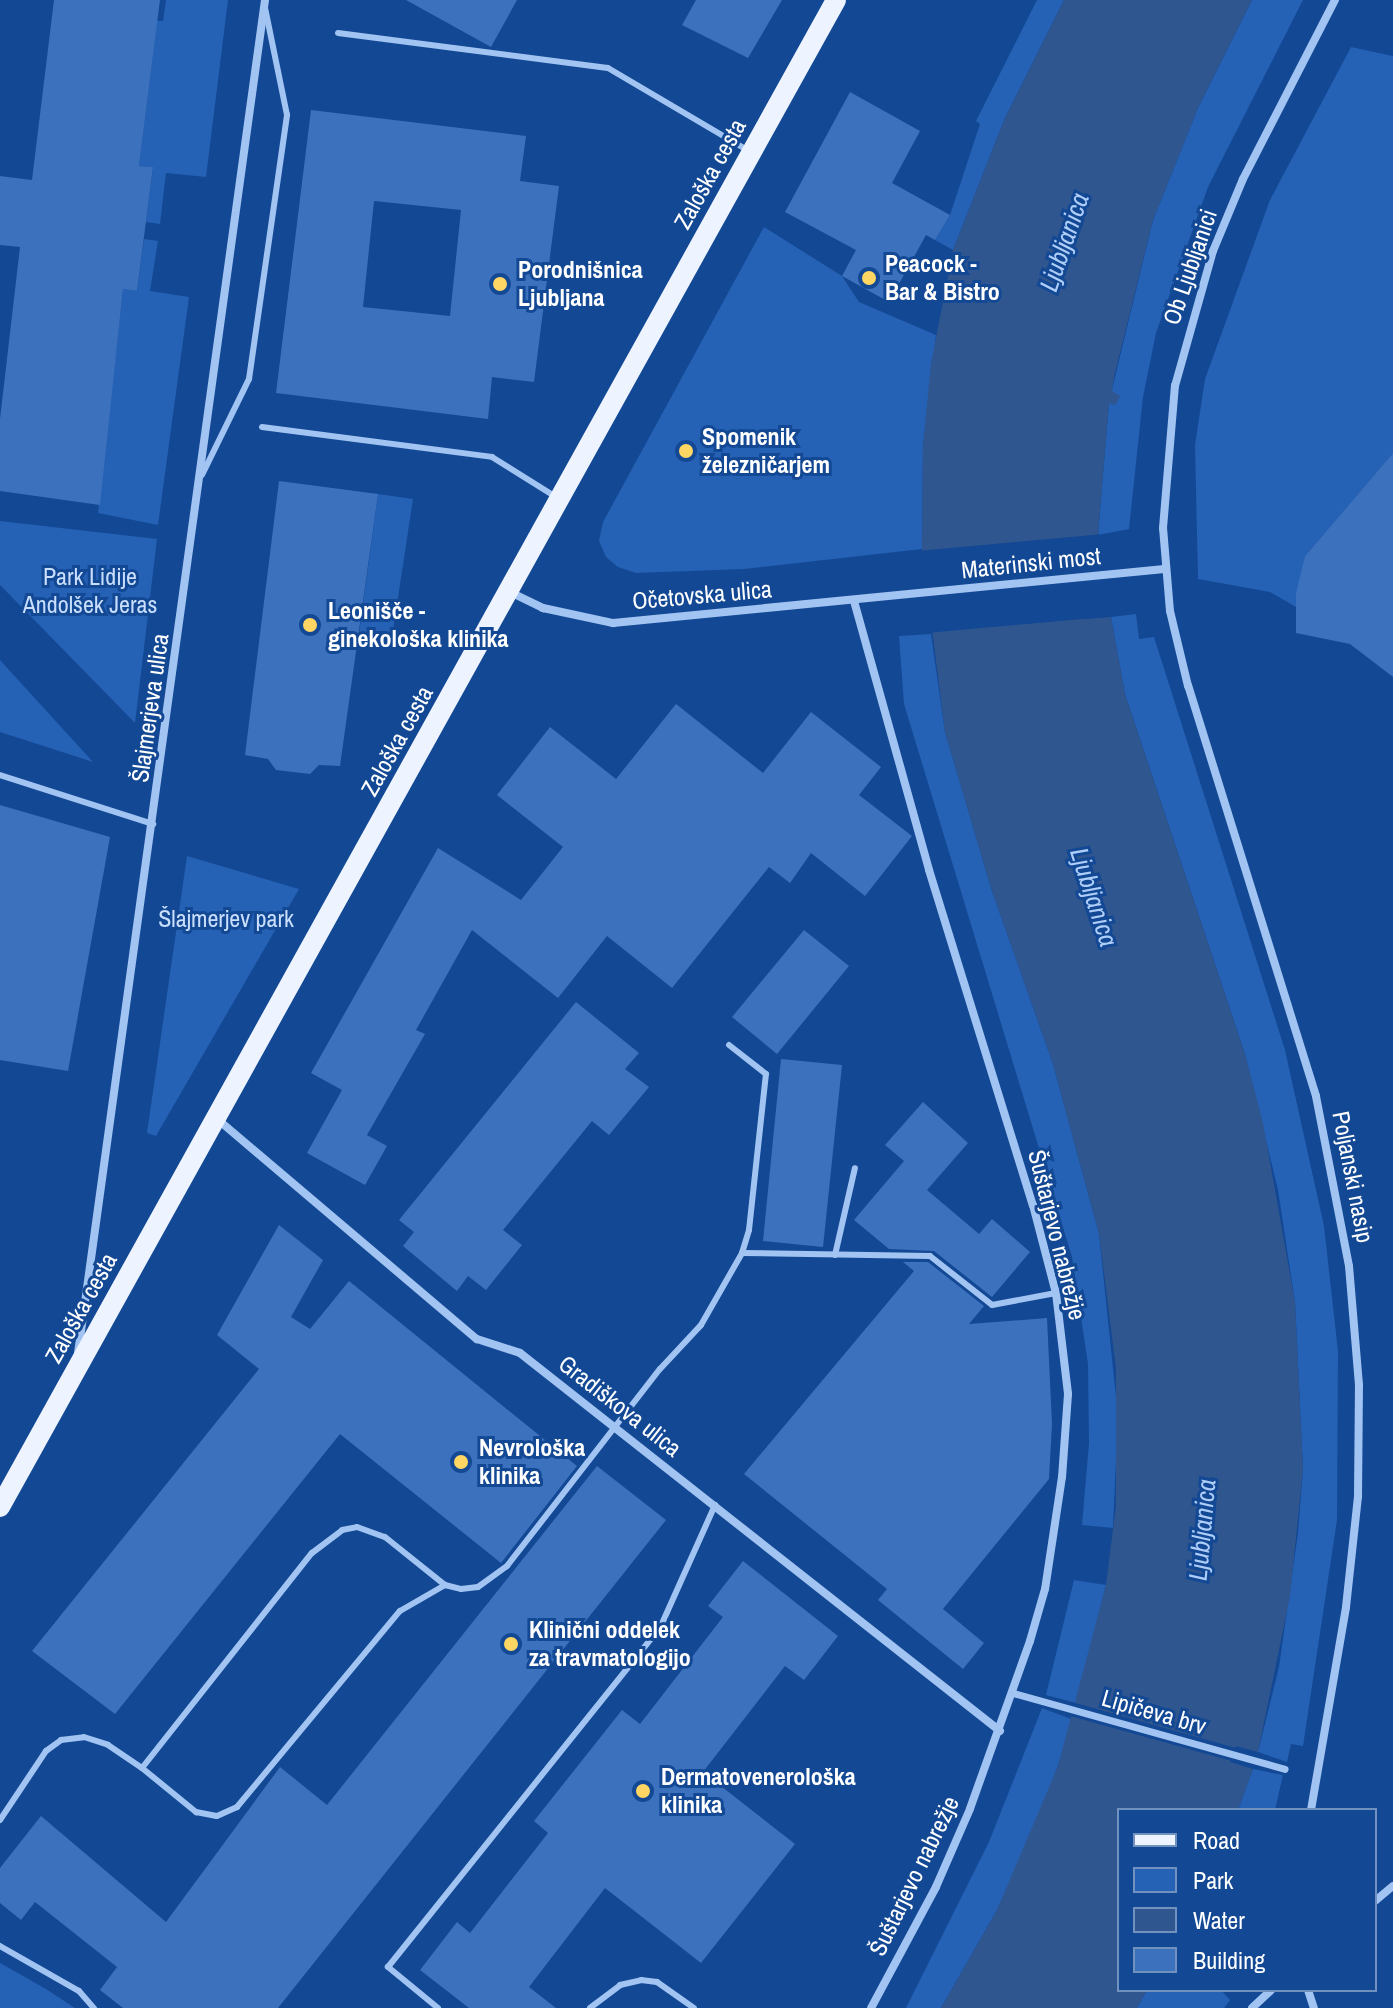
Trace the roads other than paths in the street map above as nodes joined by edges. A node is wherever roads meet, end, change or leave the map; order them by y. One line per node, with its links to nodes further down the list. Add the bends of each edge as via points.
1 (836, 0): 5 (main road, Zaloška cesta)
2 (1335, 0): 9 (street, Ob Ljubljanici, via 1243,179 1187,333 1169,433)
3 (265, 2): 7 (street, Šlajmerjeva ulica); 7 (lane, via 287,115 249,379)
4 (338, 33): 5 (lane, via 608,68)
5 (752, 153): 8 (main road, Zaloška cesta)
6 (262, 427): 8 (lane, via 492,457)
7 (202, 475): 14 (street, Šlajmerjeva ulica)
8 (559, 498): 10 (main road, Zaloška cesta)
9 (1164, 569): 11 (street, Materinski most); 30 (street, Poljanski nasip, via 1206,750 1316,1096 1349,1266 1359,1385 1358,1497 1346,1607)
10 (509, 592): 12 (street, Očetovska ulica, via 543,608 613,623); 16 (main road, Zaloška cesta)
11 (902, 596): 12 (street, Očetovska ulica)
12 (854, 601): 20 (street, Šuštarjevo nabrežje)
13 (0, 775): 14 (lane)
14 (153, 824): 21 (street, Šlajmerjeva ulica)
15 (729, 1045): 18 (lane, via 766,1074)
16 (215, 1118): 21 (main road, Zaloška cesta); 22 (street, Gradiškova ulica, via 477,1339 520,1353)
17 (855, 1168): 19 (lane)
18 (742, 1253): 19 (lane); 22 (lane, via 701,1325 660,1369)
19 (835, 1255): 20 (lane, via 930,1256 992,1305)
20 (1056, 1293): 26 (street, Šuštarjevo nabrežje, via 1068,1394 1067,1441 1045,1589)
21 (75, 1374): 24 (main road, Zaloška cesta)
22 (618, 1428): 23 (street, Gradiškova ulica); 25 (lane, via 507,1566 478,1587)
23 (715, 1505): 27 (street, Gradiškova ulica); 37 (lane, via 660,1628 388,1967)
24 (0, 1507)
25 (445, 1585): 28 (lane, via 400,1611 237,1807 217,1816 196,1812); 28 (lane, via 371,1530 342,1530 328,1538)
26 (1013, 1693): 27 (street, Šuštarjevo nabrežje); 29 (street, Lipičeva brv)
27 (1000, 1731): 40 (street, Šuštarjevo nabrežje, via 936,1887)
28 (142, 1768): 31 (lane, via 108,1745 84,1737 61,1740 37,1762)
29 (1285, 1769)
30 (1311, 1808)
31 (0, 1820)
32 (1393, 1886): 33 (street)
33 (1377, 1899)
34 (0, 1946): 36 (lane, via 79,1991)
35 (1269, 1992): 41 (street)
36 (94, 2008)
37 (438, 2008)
38 (590, 2008): 39 (lane, via 620,1985 641,1980 657,1982)
39 (694, 2008)
40 (871, 2008)
41 (1252, 2008)

